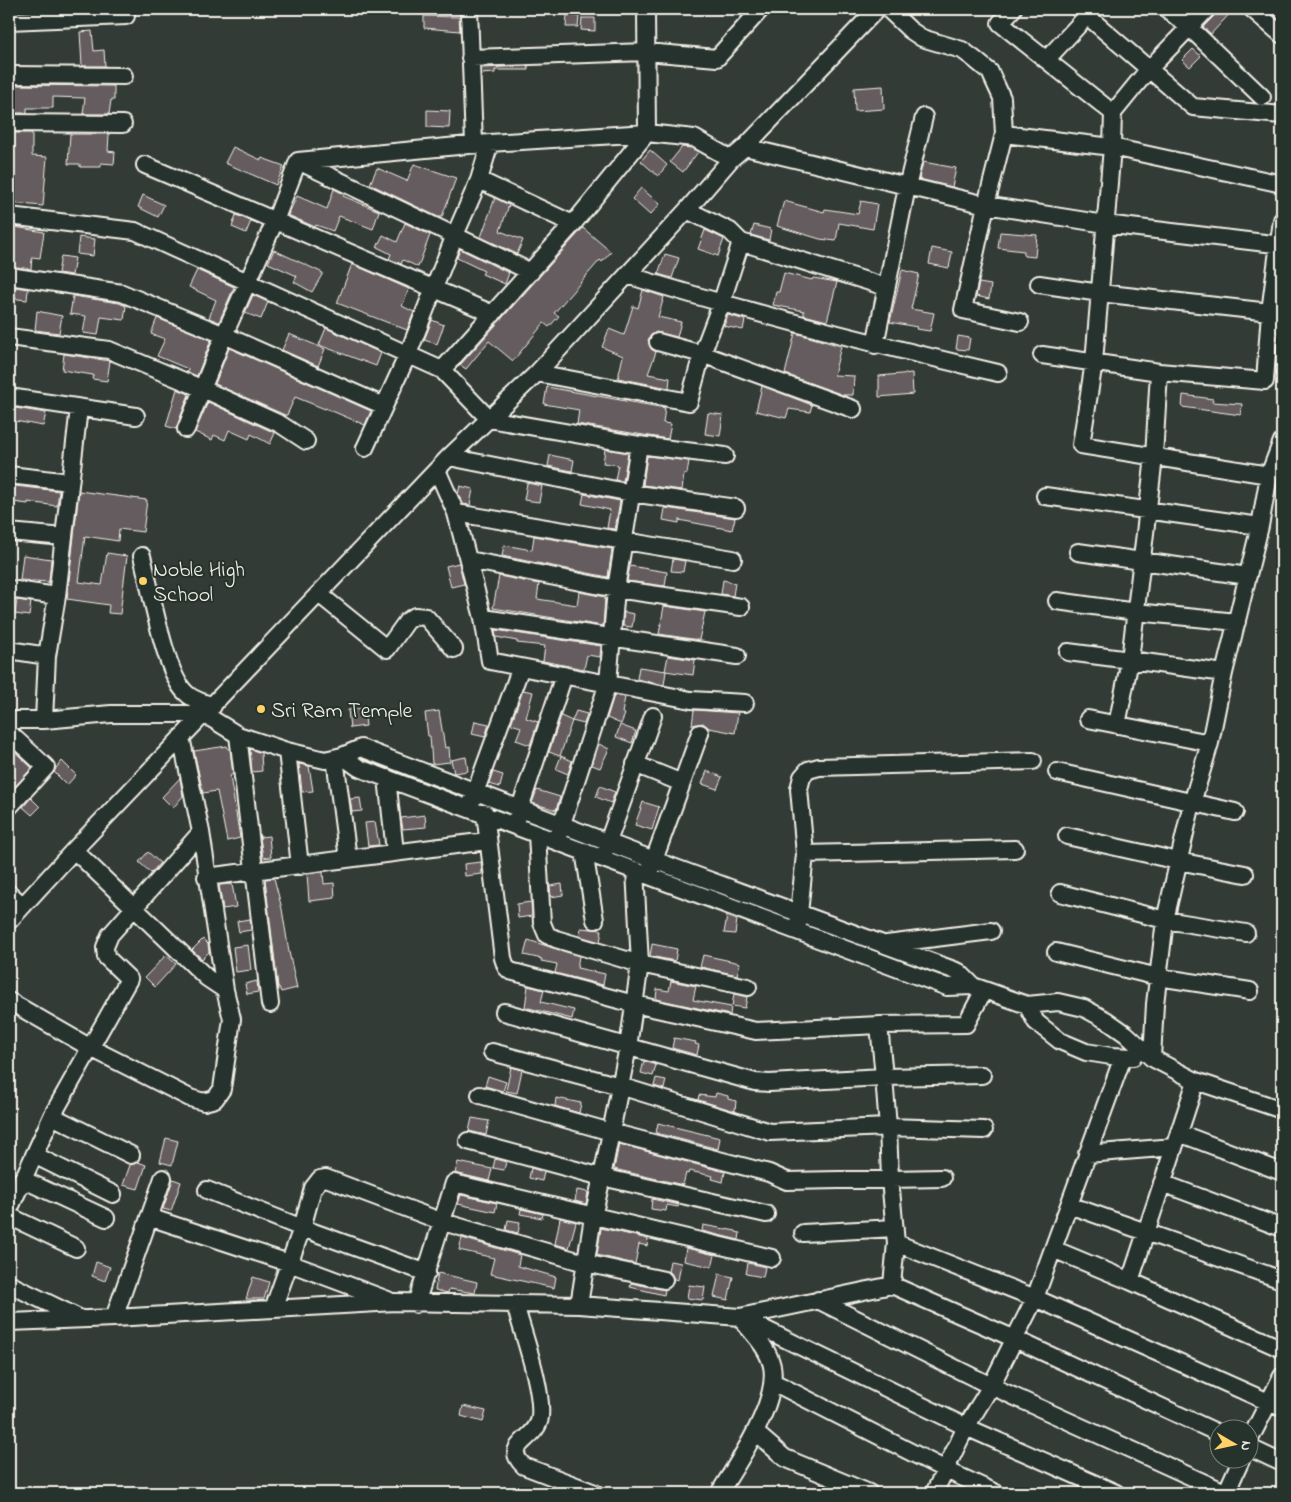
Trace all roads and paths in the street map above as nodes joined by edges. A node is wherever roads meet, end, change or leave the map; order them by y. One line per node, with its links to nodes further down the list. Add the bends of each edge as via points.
1 (469, 9): 16 (street)
2 (646, 9): 15 (street)
3 (761, 9): 15 (street, via 717,58)
4 (877, 9): 30 (street)
5 (888, 9): 28 (street, via 922,38 962,50 990,72 1002,98)
6 (1013, 9): 17 (street, via 1000,23)
7 (1167, 9): 13 (street)
8 (1206, 9): 13 (street)
9 (1252, 9): 14 (street)
10 (1083, 12): 17 (street); 18 (street)
11 (126, 16): 12 (street)
12 (9, 21)
13 (1190, 28): 18 (street); 21 (street)
14 (1282, 35)
15 (646, 52): 16 (street); 27 (street)
16 (470, 58): 29 (street)
17 (1046, 60): 22 (street)
18 (1148, 70): 22 (street); 23 (street, via 1193,107)
19 (9, 75): 20 (street)
20 (124, 76)
21 (1262, 97)
22 (1113, 113): 31 (street)
23 (1282, 115)
24 (924, 117): 37 (street)
25 (9, 123): 26 (street)
26 (123, 124)
27 (647, 133): 29 (street); 32 (street, via 694,138); 43 (street)
28 (1004, 134): 31 (street); 38 (street)
29 (482, 143): 33 (street); 35 (street)
30 (745, 147): 32 (street); 37 (street)
31 (1112, 147): 36 (street); 44 (street)
32 (732, 159): 39 (street)
33 (298, 161): 42 (street); 45 (street)
34 (145, 165): 42 (street)
35 (479, 180): 43 (street); 45 (street)
36 (1282, 184)
37 (907, 187): 38 (street); 53 (street)
38 (986, 206): 44 (street); 59 (street, via 963,310)
39 (687, 210): 46 (street, via 730,231); 49 (street)
40 (9, 216): 51 (street, via 136,231)
41 (1282, 220): 47 (street)
42 (275, 221): 51 (street); 54 (street)
43 (573, 224): 48 (street)
44 (1105, 224): 47 (street); 55 (street)
45 (455, 236): 48 (street); 54 (street)
46 (742, 242): 53 (street); 56 (street)
47 (1280, 245): 57 (street)
48 (531, 272): 58 (street)
49 (627, 275): 56 (street); 70 (street)
50 (9, 276): 60 (street, via 122,292)
51 (248, 282): 60 (street); 64 (street)
52 (1039, 284): 55 (street)
53 (886, 288): 63 (street)
54 (434, 289): 58 (street); 64 (street)
55 (1100, 294): 57 (street); 67 (street)
56 (721, 304): 63 (street); 65 (street)
57 (1270, 312): 69 (street, via 1265,381)
58 (493, 314): 68 (street)
59 (1020, 322)
60 (224, 335): 72 (street); 74 (street)
61 (9, 337): 72 (street, via 109,350)
62 (658, 342): 65 (street)
63 (875, 344): 71 (street)
64 (408, 354): 68 (street); 74 (street)
65 (702, 354): 70 (street, via 689,402); 76 (street)
66 (1042, 355): 67 (street)
67 (1094, 362): 69 (street); 86 (street, via 1081,445)
68 (442, 370): 78 (street)
69 (1159, 372): 86 (street)
70 (537, 373): 78 (street)
71 (998, 374)
72 (203, 389): 79 (street); 80 (street, via 280,424)
73 (9, 397): 75 (street)
74 (384, 406): 83 (street)
75 (79, 408): 77 (street); 90 (street)
76 (854, 409)
77 (136, 416)
78 (490, 419): 82 (street); 85 (street)
79 (186, 429)
80 (306, 441)
81 (1282, 441): 89 (street)
82 (639, 445): 84 (street); 91 (street)
83 (366, 448)
84 (725, 456)
85 (448, 457): 87 (street); 91 (street)
86 (1154, 457): 89 (street); 94 (street)
87 (437, 470): 95 (street); 108 (street)
88 (9, 475): 90 (street)
89 (1269, 475): 96 (street)
90 (70, 482): 98 (street)
91 (631, 493): 93 (street); 99 (street)
92 (1045, 496): 94 (street)
93 (736, 508)
94 (1148, 511): 96 (street); 104 (street)
95 (456, 513): 99 (street); 103 (street)
96 (1260, 526): 105 (street)
97 (9, 532): 98 (street)
98 (64, 537): 109 (street)
99 (624, 541): 102 (street); 107 (street)
100 (1078, 552): 104 (street)
101 (142, 556): 127 (street, via 170,666 184,692)
102 (732, 559)
103 (468, 560): 107 (street); 113 (street)
104 (1142, 561): 105 (street); 112 (street)
105 (1248, 576): 114 (street)
106 (9, 589): 109 (street)
107 (616, 589): 111 (street); 115 (street)
108 (319, 594): 116 (street, via 386,649 415,616 426,617); 127 (street)
109 (57, 596): 119 (street)
110 (1056, 601): 112 (street)
111 (741, 607)
112 (1136, 612): 114 (street); 121 (street)
113 (483, 618): 115 (street); 122 (street, via 490,661)
114 (1237, 622): 123 (street)
115 (612, 636): 120 (street); 125 (street)
116 (454, 649)
117 (9, 650): 119 (street)
118 (1068, 652): 121 (street)
119 (47, 656): 131 (street)
120 (737, 656)
121 (1130, 660): 123 (street); 132 (street)
122 (521, 667): 124 (street); 145 (street)
123 (1224, 674): 137 (street)
124 (564, 675): 125 (street); 150 (street)
125 (608, 683): 126 (street, via 691,700); 152 (street)
126 (745, 703)
127 (208, 710): 131 (street); 135 (street); 136 (street)
128 (653, 716): 141 (street)
129 (1088, 718): 132 (street)
130 (9, 720): 131 (street)
131 (44, 720)
132 (1117, 725): 137 (street)
133 (9, 733): 147 (street, via 46,767)
134 (700, 733): 144 (street)
135 (238, 736): 138 (street); 166 (street)
136 (181, 737): 151 (street); 157 (street)
137 (1210, 743): 146 (street)
138 (287, 751): 139 (street, via 325,760); 164 (street)
139 (338, 757): 143 (street); 145 (street, via 360,748); 162 (street)
140 (1033, 762): 161 (street, via 820,767 808,770 799,789)
141 (635, 764): 144 (street); 158 (street)
142 (1057, 772): 146 (street)
143 (387, 778): 148 (street); 160 (street)
144 (682, 783): 165 (street)
145 (476, 791): 148 (street); 150 (street)
146 (1192, 803): 149 (street); 163 (street)
147 (9, 807)
148 (477, 811): 150 (street); 155 (street)
149 (1235, 812)
150 (517, 817): 152 (street); 153 (street)
151 (201, 832): 168 (street); 172 (street)
152 (559, 833): 153 (street); 158 (street); 159 (street)
153 (537, 834): 182 (street, via 542,924 547,935)
154 (1067, 836): 163 (street)
155 (487, 841): 160 (street); 190 (street, via 506,967 510,971)
156 (1015, 849): 161 (street)
157 (74, 850): 171 (street); 172 (street)
158 (605, 850): 159 (street); 165 (street)
159 (584, 851): 173 (street)
160 (395, 852): 162 (street)
161 (805, 854): 176 (street)
162 (348, 859): 164 (street)
163 (1178, 861): 167 (street); 174 (street)
164 (300, 866): 166 (street)
165 (646, 869): 176 (street); 182 (street)
166 (254, 871): 168 (street); 189 (street)
167 (1245, 874)
168 (206, 876): 186 (street)
169 (1060, 892): 174 (street)
170 (9, 893): 171 (street)
171 (22, 906): 175 (street)
172 (134, 910): 186 (street, via 207,978); 194 (street, via 110,935 105,947 106,957 129,979)
173 (595, 920)
174 (1164, 920): 178 (street); 183 (street)
175 (9, 921)
176 (798, 922): 179 (street); 180 (street)
177 (990, 931): 179 (street)
178 (1246, 933)
179 (884, 944): 180 (street); 185 (street, via 959,972)
180 (853, 950): 185 (street, via 947,987)
181 (1056, 952): 183 (street)
182 (640, 964): 184 (street); 190 (street)
183 (1158, 976): 187 (street); 198 (street)
184 (748, 987)
185 (979, 988): 191 (street); 193 (street, via 966,1024)
186 (225, 990): 194 (street, via 232,1019 222,1089 215,1100 204,1102 190,1098)
187 (1250, 991)
188 (9, 1001): 194 (street)
189 (270, 1004)
190 (634, 1004): 193 (street, via 756,1031); 195 (street)
191 (1027, 1005): 197 (street, via 1036,1022 1060,1041 1086,1052); 198 (street, via 1058,1002 1084,1008 1126,1034)
192 (504, 1012): 195 (street)
193 (879, 1025): 200 (street)
194 (89, 1047): 205 (street)
195 (628, 1047): 200 (street, via 755,1082); 202 (street)
196 (492, 1052): 202 (street)
197 (1123, 1057): 198 (street); 212 (street)
198 (1152, 1058): 201 (street)
199 (982, 1075): 200 (street)
200 (884, 1077): 206 (street)
201 (1196, 1081): 204 (street); 210 (street)
202 (620, 1086): 206 (street, via 770,1132); 208 (street)
203 (480, 1095): 208 (street)
204 (1282, 1110)
205 (52, 1116): 211 (street); 213 (street)
206 (888, 1127): 207 (street); 218 (street)
207 (984, 1130)
208 (611, 1132): 215 (street); 218 (street, via 769,1173 787,1181)
209 (468, 1140): 215 (street)
210 (1176, 1140): 212 (street); 214 (street); 220 (street)
211 (131, 1154)
212 (1087, 1154): 223 (street)
213 (34, 1155): 219 (street); 222 (street)
214 (1282, 1172)
215 (602, 1177): 225 (street); 228 (street)
216 (163, 1178): 227 (street)
217 (942, 1178): 218 (street)
218 (890, 1179): 235 (street)
219 (17, 1181): 224 (street); 229 (street)
220 (1162, 1183): 232 (street); 234 (street)
221 (207, 1190): 231 (street)
222 (113, 1194)
223 (1069, 1205): 234 (street); 237 (street)
224 (9, 1210)
225 (766, 1214)
226 (9, 1216): 236 (street)
227 (150, 1217): 239 (street); 255 (street)
228 (593, 1217): 230 (street, via 454,1183); 238 (street); 240 (street)
229 (106, 1218)
230 (443, 1222): 231 (street, via 326,1178 315,1183); 240 (street); 241 (street)
231 (302, 1228): 239 (street); 241 (street)
232 (1282, 1228)
233 (803, 1232): 235 (street)
234 (1145, 1232): 243 (street); 244 (street)
235 (895, 1236): 246 (street); 247 (street)
236 (76, 1248)
237 (1052, 1249): 243 (street); 247 (street)
238 (772, 1258)
239 (289, 1263): 249 (street); 253 (street)
240 (585, 1263): 242 (street); 252 (street)
241 (427, 1273): 250 (street)
242 (664, 1280)
243 (1130, 1280): 259 (street)
244 (1282, 1280)
245 (9, 1284): 256 (street)
246 (892, 1285): 248 (street); 258 (street)
247 (1035, 1298): 258 (street); 263 (street)
248 (818, 1300): 254 (street); 262 (street)
249 (396, 1302): 250 (street); 253 (street)
250 (416, 1304): 251 (street)
251 (515, 1304): 252 (street); 272 (street, via 540,1402 537,1428 519,1444 517,1460 524,1466)
252 (579, 1306): 254 (street)
253 (273, 1309): 255 (street)
254 (740, 1317): 261 (street, via 766,1349 772,1365); 264 (street)
255 (114, 1318): 256 (street)
256 (81, 1319): 257 (street)
257 (9, 1322)
258 (1015, 1339): 262 (street); 265 (street)
259 (1282, 1349)
260 (1282, 1376): 263 (street)
261 (773, 1382): 267 (street); 270 (street)
262 (991, 1386): 264 (street); 278 (street)
263 (1276, 1404): 266 (street)
264 (966, 1427): 270 (street); 277 (street)
265 (1208, 1428)
266 (1258, 1429)
267 (756, 1433): 273 (street); 274 (street, via 785,1458)
268 (1258, 1452): 269 (street)
269 (1282, 1464)
270 (946, 1470): 275 (street); 276 (street)
271 (1237, 1470): 278 (street)
272 (595, 1493)
273 (719, 1493)
274 (869, 1493)
275 (934, 1493)
276 (996, 1493)
277 (1116, 1493)
278 (1227, 1493)

